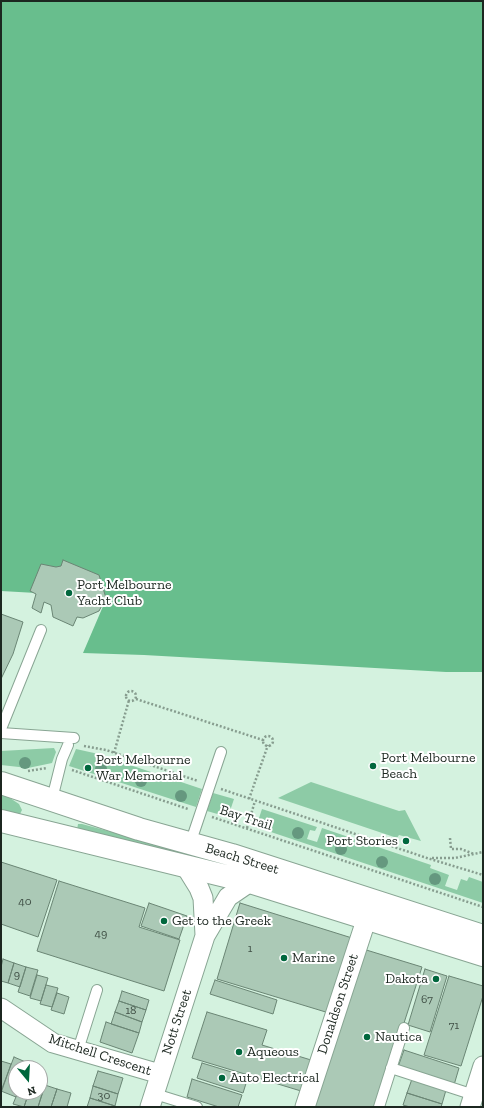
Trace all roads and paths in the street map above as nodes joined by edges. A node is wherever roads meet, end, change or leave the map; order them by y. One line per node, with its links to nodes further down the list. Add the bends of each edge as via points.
1 (41, 630): 4 (lane)
2 (136, 699): 3 (path); 3 (path, via 136,693 130,690 126,694); 6 (path)
3 (129, 700): 10 (path)
4 (1, 729)
5 (1, 733): 7 (lane)
6 (263, 740): 8 (path); 8 (path, via 267,736 272,737 273,743)
7 (71, 741): 10 (path); 11 (lane)
8 (268, 746): 16 (path)
9 (221, 752): 14 (lane)
10 (114, 753): 14 (path)
11 (60, 768): 12 (path, Bay Trail, via 50,767); 15 (lane); 18 (path, Bay Trail)
12 (25, 772)
13 (1, 783): 15 (street, Beach Street)
14 (209, 785): 16 (path); 18 (lane)
15 (52, 799): 21 (street); 23 (street, Beach Street)
16 (249, 799): 17 (path)
17 (255, 800): 20 (path); 27 (path)
18 (200, 813): 20 (path, Bay Trail); 23 (lane)
19 (1, 821): 21 (street, Beach Street)
20 (247, 828): 32 (path, Bay Trail)
21 (45, 832): 28 (street, Beach Street)
22 (450, 838): 26 (path, via 452,849)
23 (190, 844): 24 (street, Beach Street)
24 (214, 850): 29 (street); 33 (street, Beach Street)
25 (483, 852): 26 (path)
26 (474, 854): 27 (path, via 455,858)
27 (427, 858): 30 (path)
28 (186, 867): 29 (street, Beach Street); 34 (street, Nott Street, via 203,898)
29 (208, 871): 31 (street, Beach Street)
30 (483, 875)
31 (250, 882): 33 (street, Beach Street); 34 (street, Nott Street, via 228,897)
32 (483, 907)
33 (369, 910): 35 (street, Beach Street); 36 (street, Beach Street); 47 (street, Donaldson Street)
34 (205, 936): 43 (street, Nott Street)
35 (483, 936)
36 (483, 955)
37 (97, 990): 40 (lane)
38 (1, 1008): 40 (street, Mitchell Crescent, via 49,1041)
39 (404, 1028): 42 (lane)
40 (78, 1050): 43 (street, Mitchell Crescent)
41 (483, 1066): 45 (street)
42 (391, 1068): 45 (lane); 48 (lane)
43 (160, 1074): 44 (street, Nott Street)
44 (152, 1100): 46 (lane)
45 (472, 1101)
46 (196, 1107)
47 (305, 1107)
48 (379, 1107)

